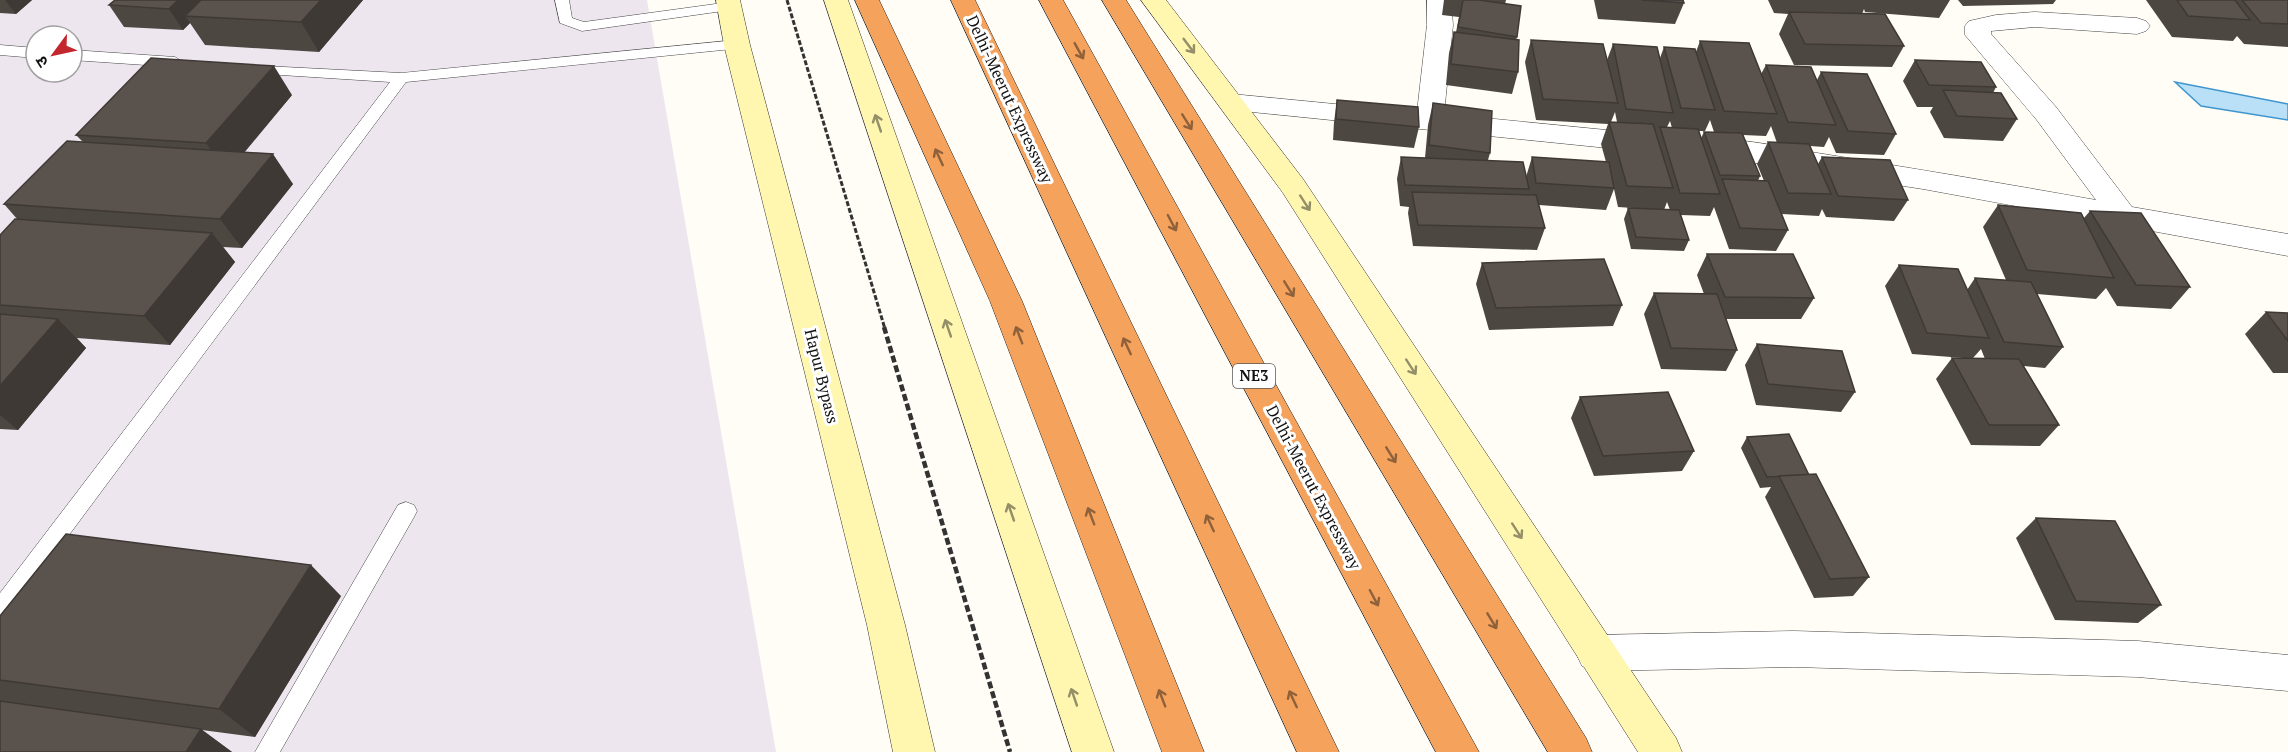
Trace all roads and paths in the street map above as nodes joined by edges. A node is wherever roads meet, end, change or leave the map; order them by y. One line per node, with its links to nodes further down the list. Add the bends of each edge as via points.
1 (562, 0): 10 (lane, via 565,20 582,27)
2 (787, 0): 29 (path)
3 (836, 0): 30 (street, one-way to 3)
4 (867, 0): 31 (highway, one-way to 4, via 1006,301)
5 (963, 0): 32 (highway, Delhi-Meerut Expressway, one-way to 5)
6 (1051, 0): 33 (highway, Delhi-Meerut Expressway / NE3, one-way to 33)
7 (1114, 0): 34 (highway, one-way to 34)
8 (1154, 0): 19 (street, one-way to 19)
9 (1439, 0): 20 (street)
10 (729, 3): 12 (street, Hapur Bypass)
11 (2137, 26): 21 (street, via 2022,20 1978,26 1978,35 2046,113)
12 (737, 45): 18 (lane); 28 (street, Hapur Bypass, via 886,625)
13 (0, 50): 14 (lane)
14 (24, 52)
15 (84, 56): 16 (lane)
16 (189, 63)
17 (236, 67): 18 (lane)
18 (401, 78): 24 (lane)
19 (1232, 102): 20 (street); 25 (street, one-way to 25, via 1293,186)
20 (1430, 122): 21 (street, via 1758,153)
21 (2124, 217): 22 (street)
22 (2288, 245)
23 (406, 511): 27 (lane)
24 (0, 610)
25 (1596, 653): 26 (street, via 1805,650 2138,659); 35 (street)
26 (2288, 673)
27 (267, 752)
28 (914, 752)
29 (1010, 752)
30 (1093, 752)
31 (1184, 752)
32 (1318, 752)
33 (1458, 752)
34 (1571, 752)
35 (1661, 752)

